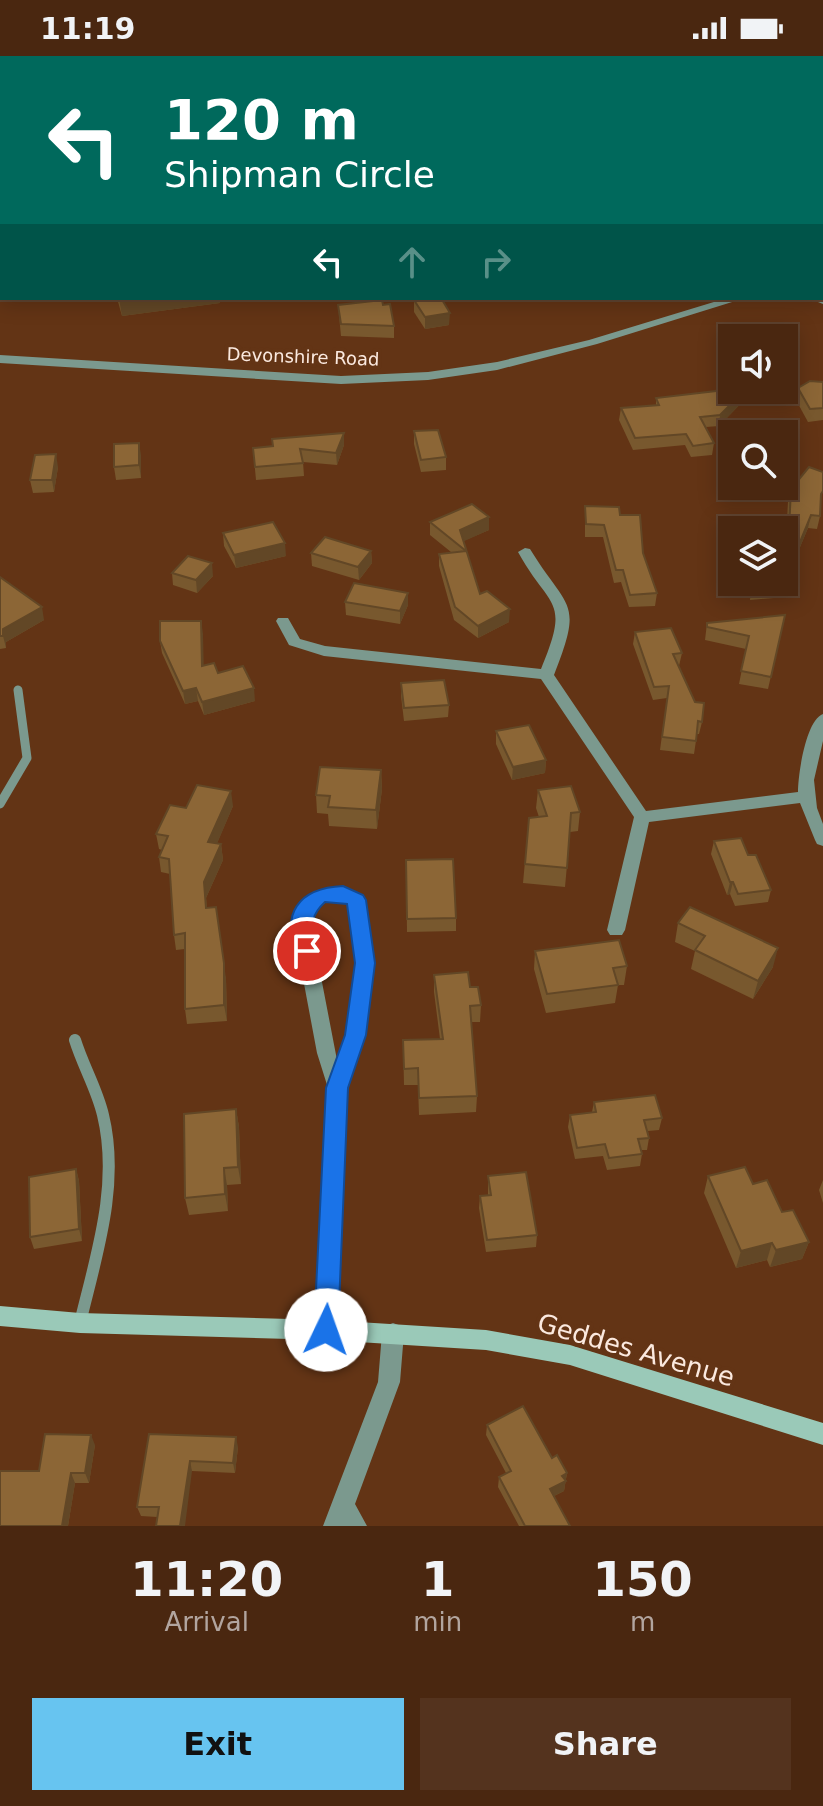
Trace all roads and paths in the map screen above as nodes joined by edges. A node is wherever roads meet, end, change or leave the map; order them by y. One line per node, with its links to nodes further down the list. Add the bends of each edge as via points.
1 (732, 300): 2 (street, Devonshire Road, via 497,366 428,376 341,380)
2 (0, 359)
3 (525, 552): 5 (street, via 560,600 562,632)
4 (283, 621): 5 (street, via 294,642 324,651)
5 (546, 675): 10 (street)
6 (18, 690): 9 (lane, via 27,758)
7 (823, 719): 8 (street, via 805,769)
8 (805, 797): 10 (street); 11 (street)
9 (0, 804)
10 (642, 817): 12 (street)
11 (823, 840)
12 (616, 930)
13 (75, 1040): 16 (lane, via 105,1118 110,1155 110,1189)
14 (337, 1088): 14 (street, via 355,1035 365,963 356,900 343,893 320,895 306,908 302,925); 17 (street)
15 (0, 1316): 16 (main road, Geddes Avenue)
16 (80, 1323): 17 (main road, Geddes Avenue)
17 (326, 1330): 18 (main road, Geddes Avenue)
18 (393, 1333): 19 (main road, Geddes Avenue, via 486,1340 570,1355); 20 (street, via 389,1382)
19 (823, 1434)
20 (344, 1519)

